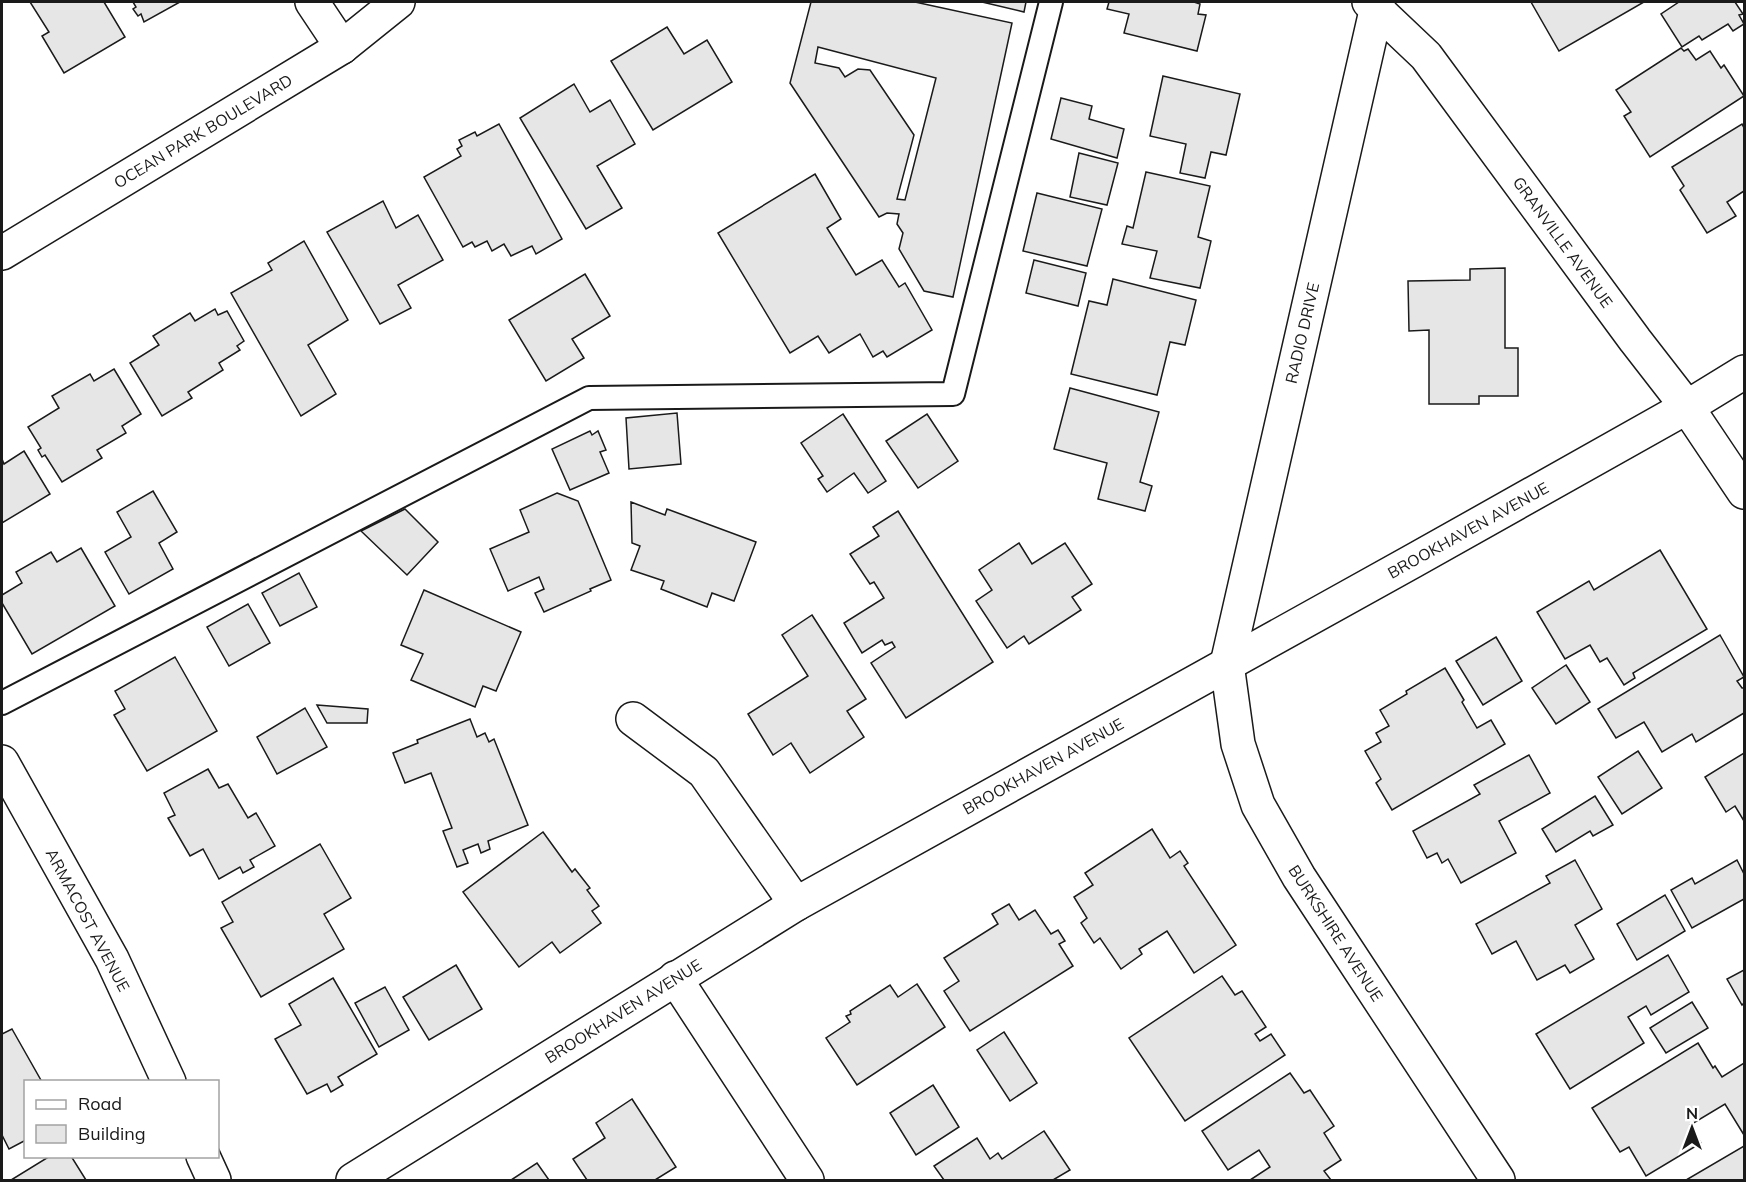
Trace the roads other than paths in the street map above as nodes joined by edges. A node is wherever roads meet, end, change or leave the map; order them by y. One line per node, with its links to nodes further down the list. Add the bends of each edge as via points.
1 (312, 2): 5 (street)
2 (398, 2): 5 (street, OCEAN PARK BOULEVARD)
3 (1051, 2): 11 (lane, via 953,394 589,398)
4 (1375, 4): 8 (street, GRANVILLE AVENUE, via 1426,56); 10 (street, RADIO DRIVE)
5 (342, 47): 6 (street, OCEAN PARK BOULEVARD)
6 (2, 253)
7 (1744, 372): 8 (street, BROOKHAVEN AVENUE)
8 (1687, 407): 9 (street, GRANVILLE AVENUE); 10 (street, BROOKHAVEN AVENUE)
9 (1744, 492)
10 (1227, 664): 14 (street, BROOKHAVEN AVENUE); 21 (street, BURKSHIRE AVENUE, via 1238,744 1258,805 1299,877)
11 (2, 703)
12 (633, 719): 14 (street, via 704,772)
13 (2, 762): 16 (street, ARMACOST AVENUE, via 112,959)
14 (796, 904): 15 (street, BROOKHAVEN AVENUE)
15 (675, 978): 19 (street, BROOKHAVEN AVENUE); 20 (street)
16 (168, 1080)
17 (204, 1158): 18 (street)
18 (214, 1180)
19 (353, 1180)
20 (807, 1180)
21 (1497, 1180)

